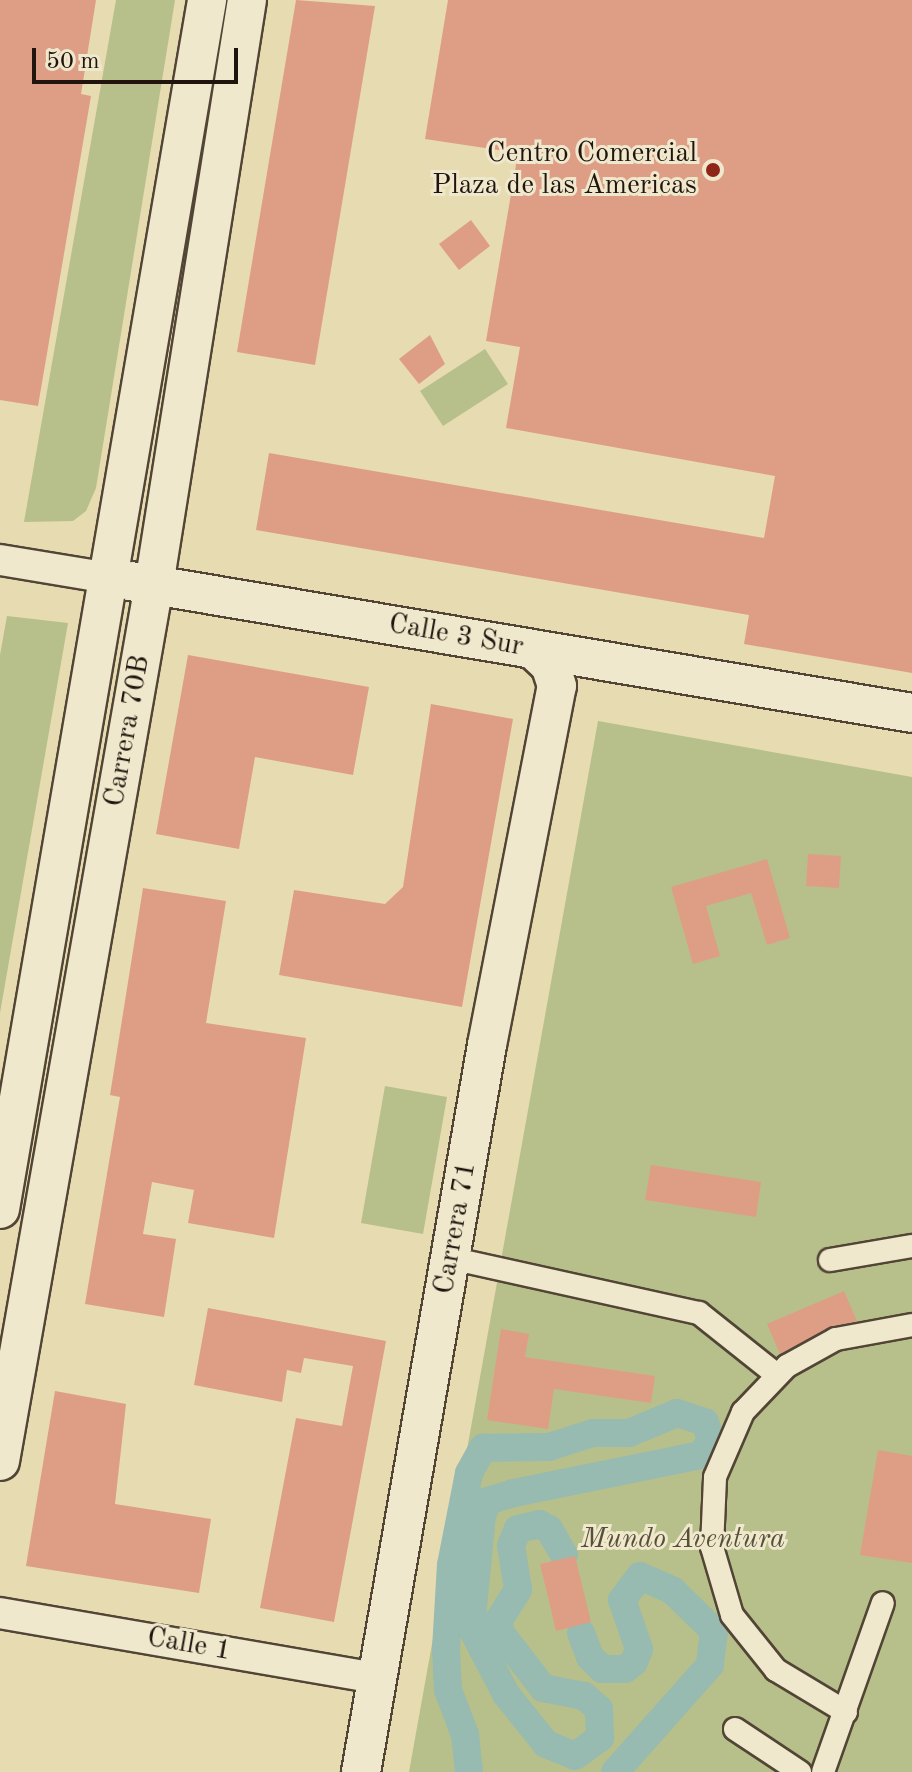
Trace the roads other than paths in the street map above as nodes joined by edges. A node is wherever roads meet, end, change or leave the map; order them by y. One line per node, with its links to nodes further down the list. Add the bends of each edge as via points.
1 (207, 0): 4 (street, Carrera 70B)
2 (247, 0): 5 (street, Carrera 70B)
3 (0, 560): 4 (street, Calle 3 Sur)
4 (109, 578): 5 (street, Calle 3 Sur); 10 (street, Carrera 70B)
5 (154, 585): 6 (street, Calle 3 Sur); 16 (street, Carrera 70B)
6 (533, 649): 7 (street, Calle 3 Sur); 8 (street, via 550,665)
7 (598, 660): 8 (street, via 571,671); 9 (street, Calle 3 Sur)
8 (557, 686): 12 (street, Carrera 71)
9 (912, 713)
10 (0, 1209)
11 (912, 1246): 13 (street)
12 (450, 1258): 15 (street, via 699,1313); 19 (street, Carrera 71)
13 (830, 1260)
14 (912, 1325): 15 (street, via 836,1339)
15 (777, 1375): 20 (street, via 743,1412 727,1444 715,1477 712,1547 732,1615 752,1644 804,1691)
16 (0, 1461)
17 (883, 1603): 20 (street)
18 (0, 1613): 19 (street, Calle 1)
19 (378, 1678): 22 (street, Carrera 71)
20 (846, 1712): 24 (street)
21 (735, 1729): 23 (street)
22 (361, 1772)
23 (800, 1772)
24 (823, 1772)

